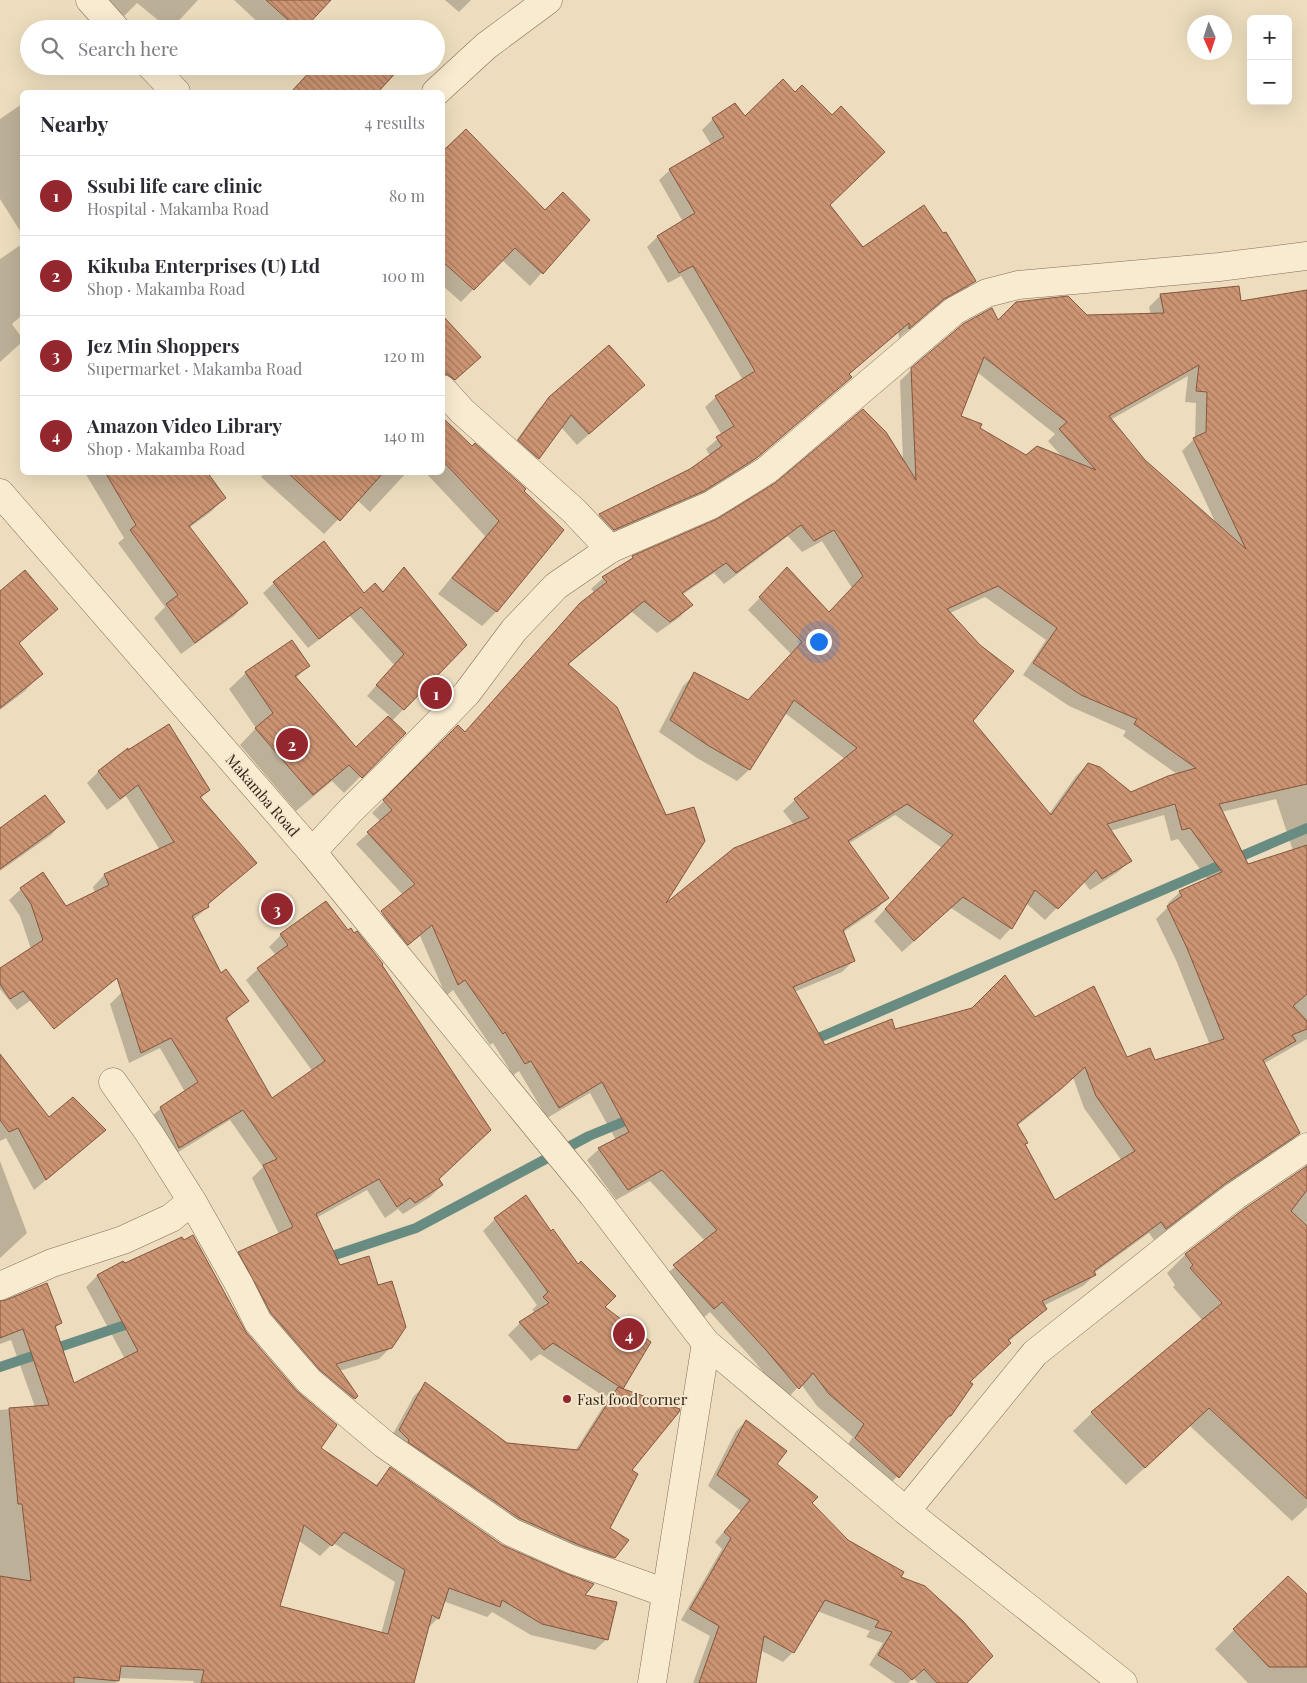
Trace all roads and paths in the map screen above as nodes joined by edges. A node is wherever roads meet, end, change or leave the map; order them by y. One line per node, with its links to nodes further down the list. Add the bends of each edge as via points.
1 (90, 0): 3 (street)
2 (548, 0): 6 (street, via 486,46)
3 (108, 20)
4 (160, 75): 5 (street)
5 (174, 90)
6 (438, 90)
7 (1307, 256): 10 (street, via 1052,281 987,293 954,310 767,470 712,505)
8 (445, 392): 10 (street, via 574,511)
9 (0, 493): 11 (street, Makamba Road)
10 (610, 549): 11 (street, via 556,586 514,630 467,693)
11 (312, 852): 16 (street, Makamba Road, via 592,1195)
12 (113, 1082): 14 (street)
13 (1307, 1147): 17 (street, via 1198,1224 1035,1354)
14 (192, 1201): 15 (street, via 171,1218 123,1240 52,1263); 18 (street, via 258,1322 309,1381 384,1444 511,1532 571,1559)
15 (0, 1286)
16 (706, 1343): 17 (street, Makamba Road); 18 (street)
17 (906, 1511): 20 (street, Makamba Road)
18 (666, 1592): 19 (street)
19 (652, 1683)
20 (1123, 1683)

